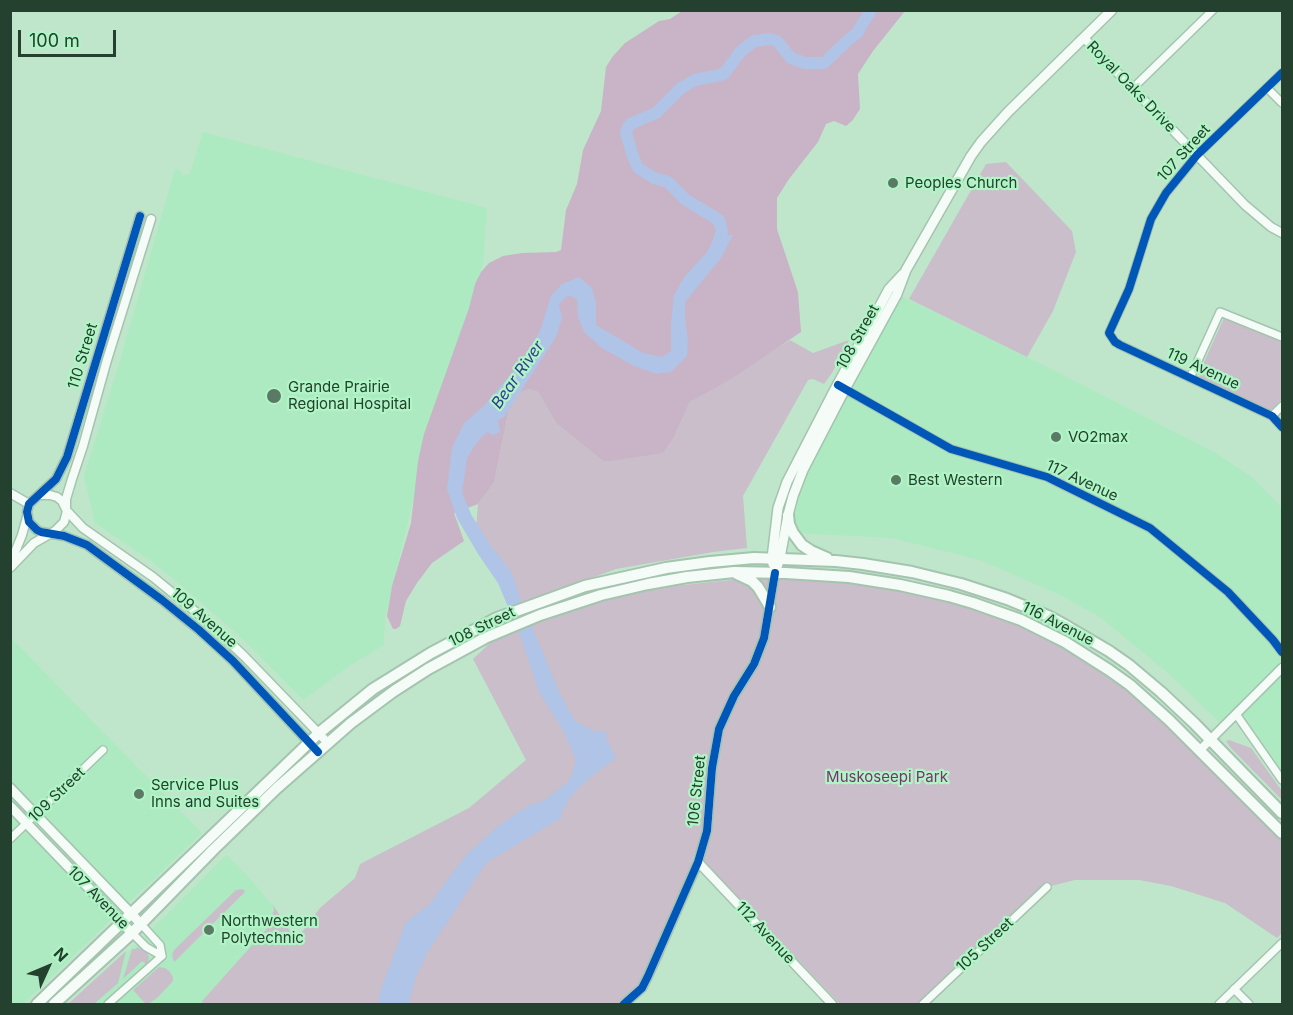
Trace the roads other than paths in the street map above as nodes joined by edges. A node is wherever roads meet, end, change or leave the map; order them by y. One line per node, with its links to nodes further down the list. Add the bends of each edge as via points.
1 (1112, 10): 3 (main road, 108 Street)
2 (1213, 10): 6 (street)
3 (1084, 38): 6 (street, Royal Oaks Drive); 15 (main road, 108 Street, via 1008,112 971,156 906,270 897,294)
4 (1282, 73): 5 (street, 107 Street)
5 (1267, 88): 7 (street); 8 (street, 107 Street)
6 (1132, 89): 8 (street, Royal Oaks Drive)
7 (1282, 103)
8 (1197, 155): 11 (street, Royal Oaks Drive, via 1245,205); 12 (street, 107 Street, via 1151,219 1129,289 1109,333)
9 (140, 216): 20 (street, 110 Street, via 67,458 56,479)
10 (151, 219): 22 (street, 110 Street)
11 (1282, 233)
12 (1111, 337): 14 (street, 119 Avenue, via 1114,342)
13 (1282, 337): 14 (street, via 1220,312)
14 (1190, 378): 17 (street, 119 Avenue)
15 (841, 387): 23 (main road, 108 Street, via 803,470); 26 (main road, 108 Street, via 787,482 778,508); 33 (street, 117 Avenue, via 951,449 1047,477 1150,528 1228,592)
16 (1282, 406): 17 (street)
17 (1272, 416): 18 (street, 119 Avenue)
18 (1282, 427)
19 (10, 493): 21 (street)
20 (39, 495): 21 (street); 22 (street, via 57,497)
21 (29, 504): 24 (street)
22 (66, 509): 25 (street, via 64,522); 36 (street, 109 Avenue, via 83,528 207,621)
23 (788, 515): 26 (main road, 108 Street); 27 (main road, via 793,533 802,545)
24 (28, 517): 25 (street, via 37,530); 28 (street)
25 (51, 533): 29 (street, via 34,543); 38 (street, 109 Avenue, via 87,545 162,600 226,655)
26 (776, 558): 27 (main road, 116 Avenue); 31 (main road); 36 (main road, 108 Street, via 710,561 643,572 535,603 496,618 391,677)
27 (836, 561): 37 (main road, 116 Avenue, via 888,567 962,584 1048,616 1129,666)
28 (10, 563)
29 (10, 568)
30 (734, 572): 31 (main road, 108 Street); 32 (main road, via 758,586); 39 (main road, 108 Street, via 648,584 582,600 501,630 410,681)
31 (775, 573): 32 (street, 106 Street); 41 (main road, 116 Avenue, via 840,576 900,585 965,600 1021,620 1109,669)
32 (770, 607): 51 (street, 106 Street, via 754,664 719,729 707,831)
33 (1282, 652)
34 (1282, 668): 35 (street)
35 (1236, 714): 37 (street); 43 (street)
36 (319, 733): 38 (main road, 108 Street); 39 (street, 109 Avenue)
37 (1210, 739): 41 (street); 46 (main road, 116 Avenue)
38 (309, 743): 42 (street, 109 Avenue); 53 (main road, 108 Street)
39 (328, 743): 42 (main road, 108 Street)
40 (103, 750): 47 (street, 109 Street)
41 (1200, 750): 49 (main road, 116 Avenue)
42 (318, 752): 55 (main road, 108 Street)
43 (1282, 780)
44 (10, 788): 47 (main road, 107 Avenue)
45 (10, 807): 48 (main road, 107 Avenue)
46 (1282, 813)
47 (36, 815): 48 (street, 109 Street); 53 (main road, 107 Avenue)
48 (27, 824): 50 (street, 109 Street); 54 (main road, 107 Avenue)
49 (1282, 833)
50 (10, 839)
51 (698, 862): 63 (street, 106 Street, via 642,988); 64 (street, 112 Avenue)
52 (1047, 887): 65 (street, 105 Street)
53 (132, 914): 54 (main road, 108 Street); 55 (main road, 107 Avenue)
54 (122, 923): 56 (main road, 107 Avenue); 60 (main road, 108 Street)
55 (141, 924): 56 (main road, 108 Street); 58 (street, 107 Avenue, via 160,945)
56 (132, 933): 58 (street, 107 Avenue); 61 (main road, 108 Street)
57 (1282, 943): 59 (street)
58 (162, 956): 62 (street)
59 (1234, 990): 66 (street); 67 (street)
60 (37, 1005)
61 (54, 1005)
62 (108, 1005)
63 (624, 1005)
64 (832, 1005)
65 (923, 1005)
66 (1219, 1005)
67 (1249, 1005)

